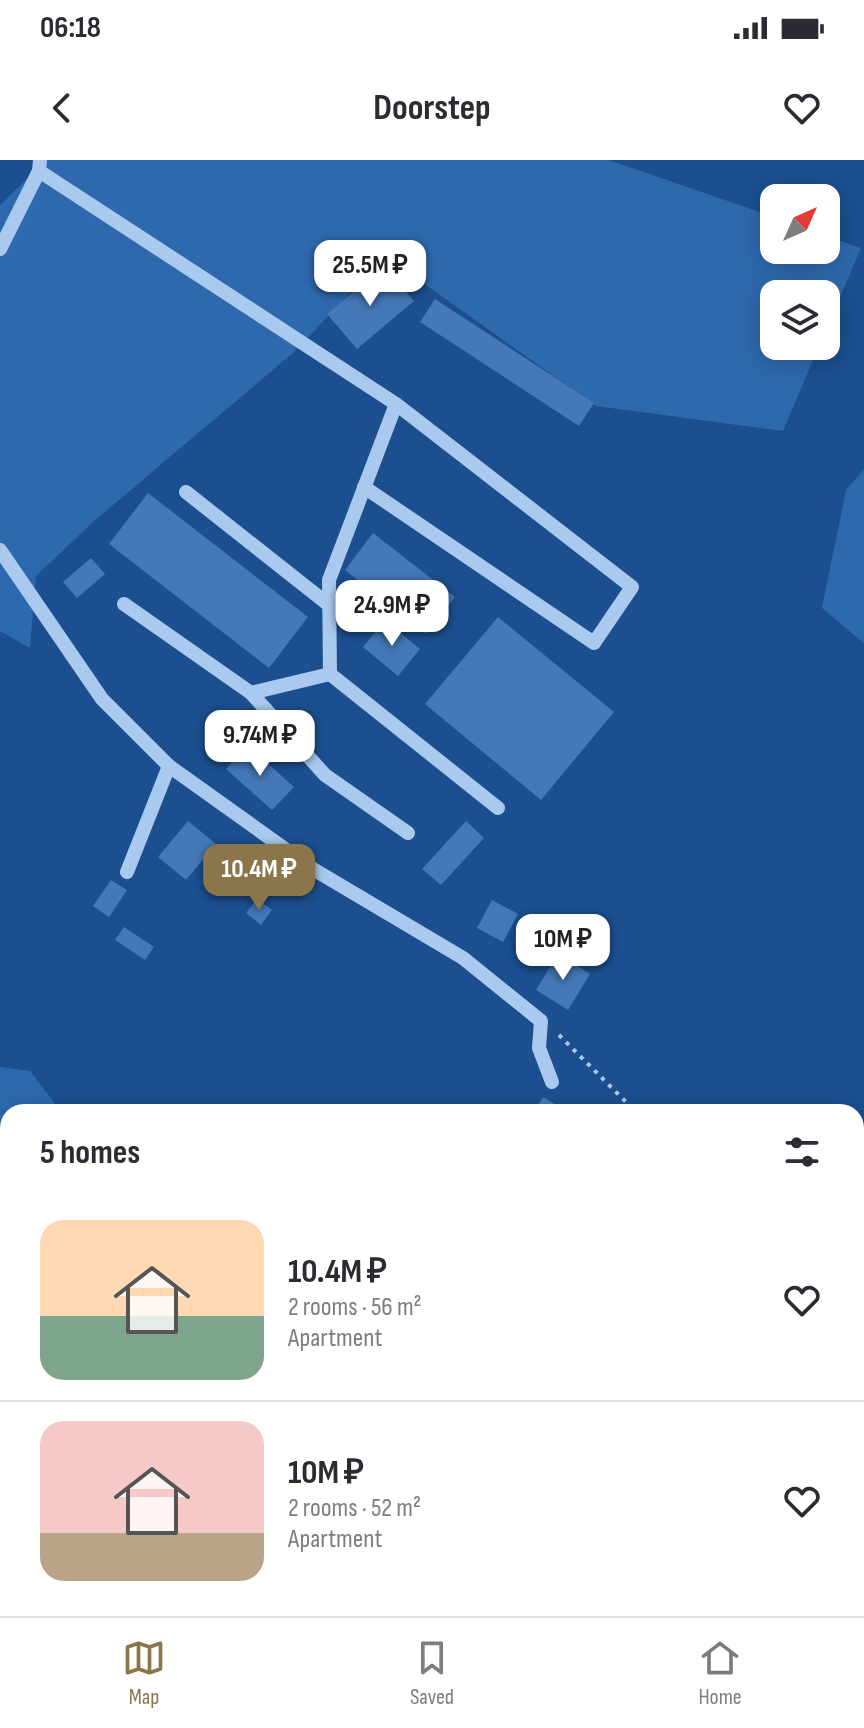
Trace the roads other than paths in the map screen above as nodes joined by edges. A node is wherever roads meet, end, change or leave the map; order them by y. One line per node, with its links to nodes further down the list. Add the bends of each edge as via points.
1 (39, 165): 2 (lane); 3 (lane)
2 (0, 249)
3 (396, 404): 4 (lane); 4 (lane, via 632,587 594,643)
4 (364, 487): 8 (lane, via 329,580)
5 (186, 492): 8 (lane)
6 (0, 550): 11 (lane, via 102,699)
7 (124, 604): 10 (lane)
8 (329, 605): 9 (lane)
9 (330, 674): 10 (lane); 12 (lane)
10 (251, 693): 13 (lane, via 325,775)
11 (169, 766): 14 (lane); 15 (lane, via 313,869 463,958 541,1021 539,1048)
12 (498, 808)
13 (408, 833)
14 (127, 872)
15 (552, 1082)

